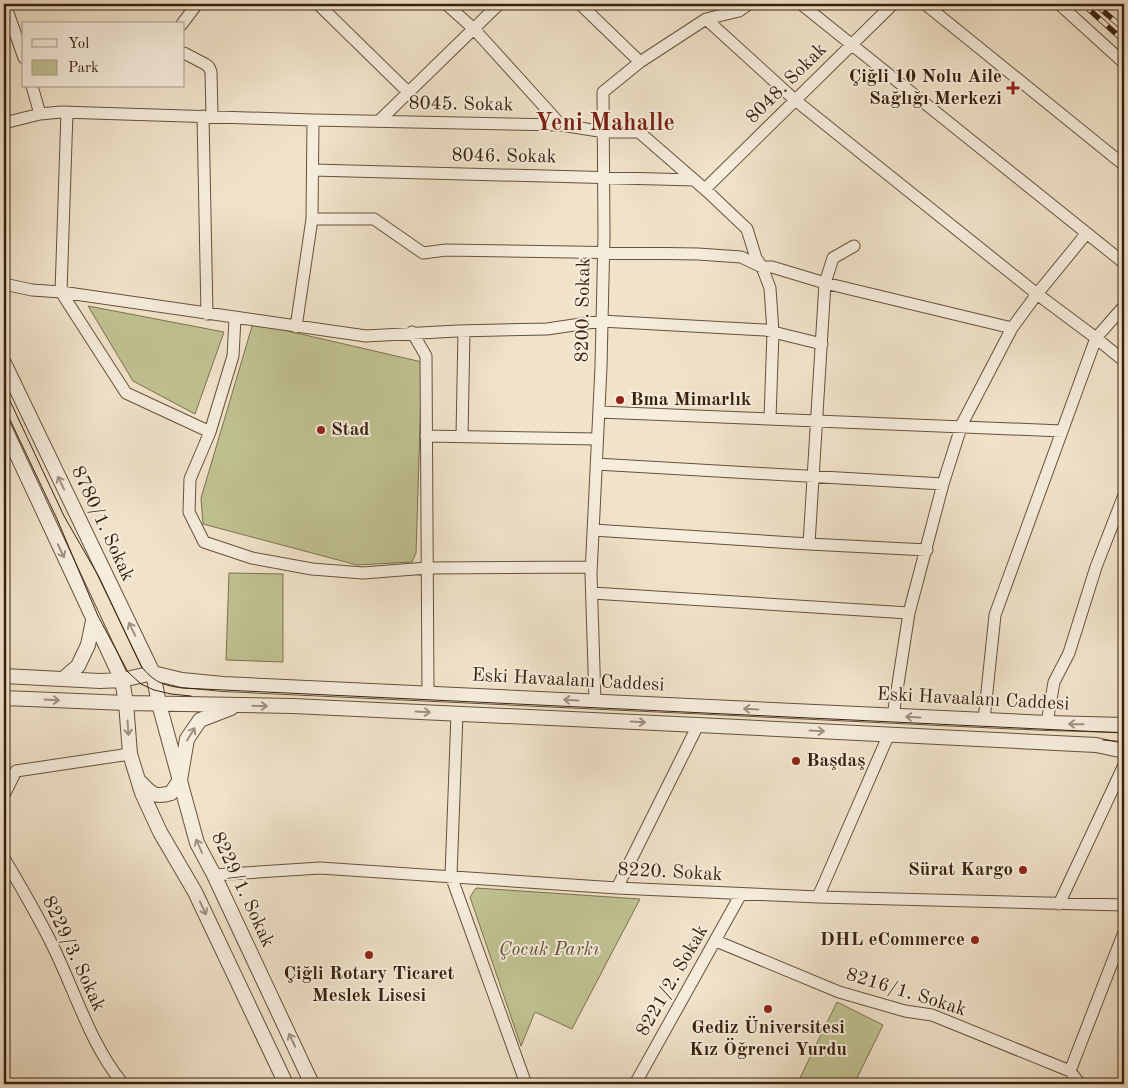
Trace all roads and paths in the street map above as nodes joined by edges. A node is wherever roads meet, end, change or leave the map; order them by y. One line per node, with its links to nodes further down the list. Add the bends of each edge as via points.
1 (8, 4): 16 (street, via 6,7)
2 (197, 4): 13 (street)
3 (318, 4): 21 (street)
4 (446, 4): 14 (street)
5 (499, 4): 14 (street)
6 (580, 4): 18 (street)
7 (801, 4): 15 (street)
8 (893, 4): 15 (street, 8048. Sokak)
9 (925, 4): 31 (street)
10 (1059, 4): 19 (street)
11 (740, 6): 12 (street, 8200. Sokak)
12 (706, 19): 18 (street, 8200. Sokak); 22 (street)
13 (184, 22)
14 (474, 29): 21 (street); 29 (street)
15 (851, 44): 22 (street, 8048. Sokak); 37 (street)
16 (22, 52)
17 (185, 54): 25 (street, via 209,67 211,72)
18 (640, 62): 30 (street, 8200. Sokak, via 603,92)
19 (1124, 63)
20 (33, 88): 24 (street)
21 (408, 92): 27 (street)
22 (795, 100): 35 (street, 8048. Sokak); 45 (street)
23 (67, 112): 24 (street, 8045. Sokak); 25 (street, 8045. Sokak); 44 (street)
24 (40, 114): 28 (street, 8045. Sokak)
25 (208, 116): 26 (street, 8045. Sokak); 47 (street)
26 (313, 120): 27 (street, 8045. Sokak); 32 (street)
27 (379, 121): 29 (street, 8045. Sokak)
28 (4, 123)
29 (560, 125): 30 (street, 8045. Sokak)
30 (605, 132): 33 (street, 8200. Sokak); 34 (street, 8045. Sokak, via 639,132)
31 (1124, 165)
32 (313, 170): 33 (street, 8046. Sokak); 36 (street)
33 (604, 177): 34 (street, 8046. Sokak); 39 (street, 8200. Sokak)
34 (694, 180): 35 (street, 8045. Sokak)
35 (705, 189): 41 (street, 8045. Sokak, via 747,229 756,258)
36 (312, 219): 39 (street, via 374,219 424,253 446,250); 50 (street)
37 (1086, 234): 40 (street); 45 (street)
38 (854, 246): 42 (street, via 833,258)
39 (603, 252): 41 (street, via 742,257); 49 (street, 8200. Sokak)
40 (1124, 264)
41 (762, 266): 42 (street); 54 (street, 8045. Sokak, via 770,288)
42 (825, 283): 51 (street); 56 (street)
43 (4, 284): 44 (street)
44 (61, 292): 47 (street); 65 (street, via 126,393)
45 (1037, 294): 51 (street); 55 (street)
46 (1124, 306): 55 (street)
47 (207, 314): 48 (street)
48 (235, 318): 50 (street); 65 (street, via 233,356)
49 (602, 322): 52 (street, via 547,329); 54 (street); 59 (street, 8200. Sokak)
50 (296, 327): 53 (street, via 366,336)
51 (1012, 328): 62 (street)
52 (464, 331): 53 (street); 67 (street)
53 (412, 332): 66 (street, via 426,356)
54 (773, 332): 56 (street); 60 (street, 8045. Sokak)
55 (1096, 338): 57 (street); 64 (street)
56 (822, 344): 61 (street)
57 (1124, 361)
58 (4, 363): 81 (street, 8780/1. Sokak, one-way to 58)
59 (598, 412): 60 (street); 68 (street, 8200. Sokak)
60 (770, 418): 61 (street)
61 (817, 420): 62 (street); 70 (street)
62 (962, 426): 64 (street); 71 (street)
63 (4, 427): 80 (street, one-way to 80)
64 (1062, 431): 93 (street, via 995,615)
65 (210, 432): 77 (street, via 190,479 189,512 204,542 252,558 312,569 363,572)
66 (426, 436): 67 (street); 77 (street)
67 (462, 436): 68 (street)
68 (597, 439): 69 (street, 8200. Sokak)
69 (596, 464): 70 (street); 73 (street, 8200. Sokak)
70 (812, 477): 71 (street); 74 (street)
71 (944, 484): 75 (street)
72 (1124, 495): 94 (street, via 1096,567 1069,653 1054,682)
73 (593, 530): 74 (street); 76 (street, 8200. Sokak)
74 (809, 544): 75 (street)
75 (927, 550): 79 (street)
76 (591, 567): 77 (street); 78 (street, 8200. Sokak)
77 (427, 568): 85 (street)
78 (592, 593): 79 (street); 87 (street, 8200. Sokak)
79 (909, 613): 92 (street)
80 (93, 621): 83 (street, via 88,645 78,666); 84 (street)
81 (153, 673): 84 (street, Eski Havaalanı Caddesi); 85 (street, Eski Havaalanı Caddesi, via 223,684); 89 (street, 8780/1. Sokak)
82 (8, 677): 83 (street, Eski Havaalanı Caddesi)
83 (63, 679): 84 (street, Eski Havaalanı Caddesi)
84 (122, 680): 88 (street)
85 (428, 694): 87 (street, Eski Havaalanı Caddesi, one-way to 85)
86 (4, 698): 88 (street, Eski Havaalanı Caddesi, one-way to 88)
87 (595, 701): 92 (street, Eski Havaalanı Caddesi, one-way to 87)
88 (126, 703): 89 (street, Eski Havaalanı Caddesi); 99 (street, one-way to 99)
89 (159, 704): 90 (street, Eski Havaalanı Caddesi); 102 (street, 8229/1. Sokak)
90 (237, 705): 91 (street, Eski Havaalanı Caddesi, one-way to 91); 102 (street, one-way to 90, via 187,739 200,720)
91 (457, 714): 95 (street, Eski Havaalanı Caddesi, one-way to 95); 106 (street)
92 (893, 716): 93 (street, Eski Havaalanı Caddesi, one-way to 92)
93 (984, 720): 94 (street, Eski Havaalanı Caddesi)
94 (1047, 724): 96 (street, Eski Havaalanı Caddesi, one-way to 94)
95 (698, 725): 97 (street, Eski Havaalanı Caddesi, one-way to 97); 107 (street)
96 (1124, 725)
97 (888, 734): 98 (street, Eski Havaalanı Caddesi, via 1096,745); 109 (street)
98 (1124, 751)
99 (130, 754): 101 (street); 103 (street, via 16,771)
100 (1124, 765): 110 (street)
101 (138, 779): 102 (street, via 150,793 161,796 171,793); 116 (street, one-way to 116, via 160,832 195,892)
102 (180, 780): 105 (street, 8229/1. Sokak, one-way to 102, via 197,843)
103 (4, 795)
104 (4, 858): 115 (street, 8229/3. Sokak, via 57,954 88,1028)
105 (214, 875): 106 (street, 8220. Sokak, via 320,868); 117 (street, 8229/1. Sokak, one-way to 105)
106 (451, 876): 107 (street, 8220. Sokak); 118 (street)
107 (617, 888): 108 (street, 8220. Sokak)
108 (741, 894): 109 (street, 8220. Sokak); 113 (street, 8221/2. Sokak)
109 (818, 897): 110 (street, 8220. Sokak)
110 (1059, 904): 111 (street, 8220. Sokak)
111 (1124, 905)
112 (1124, 932): 114 (street)
113 (716, 941): 114 (street, 8216/1. Sokak, via 839,992 905,1011 932,1015); 119 (street, 8221/2. Sokak)
114 (1070, 1071): 120 (street)
115 (123, 1084)
116 (286, 1084)
117 (312, 1084)
118 (526, 1084)
119 (635, 1084)
120 (1080, 1084)

